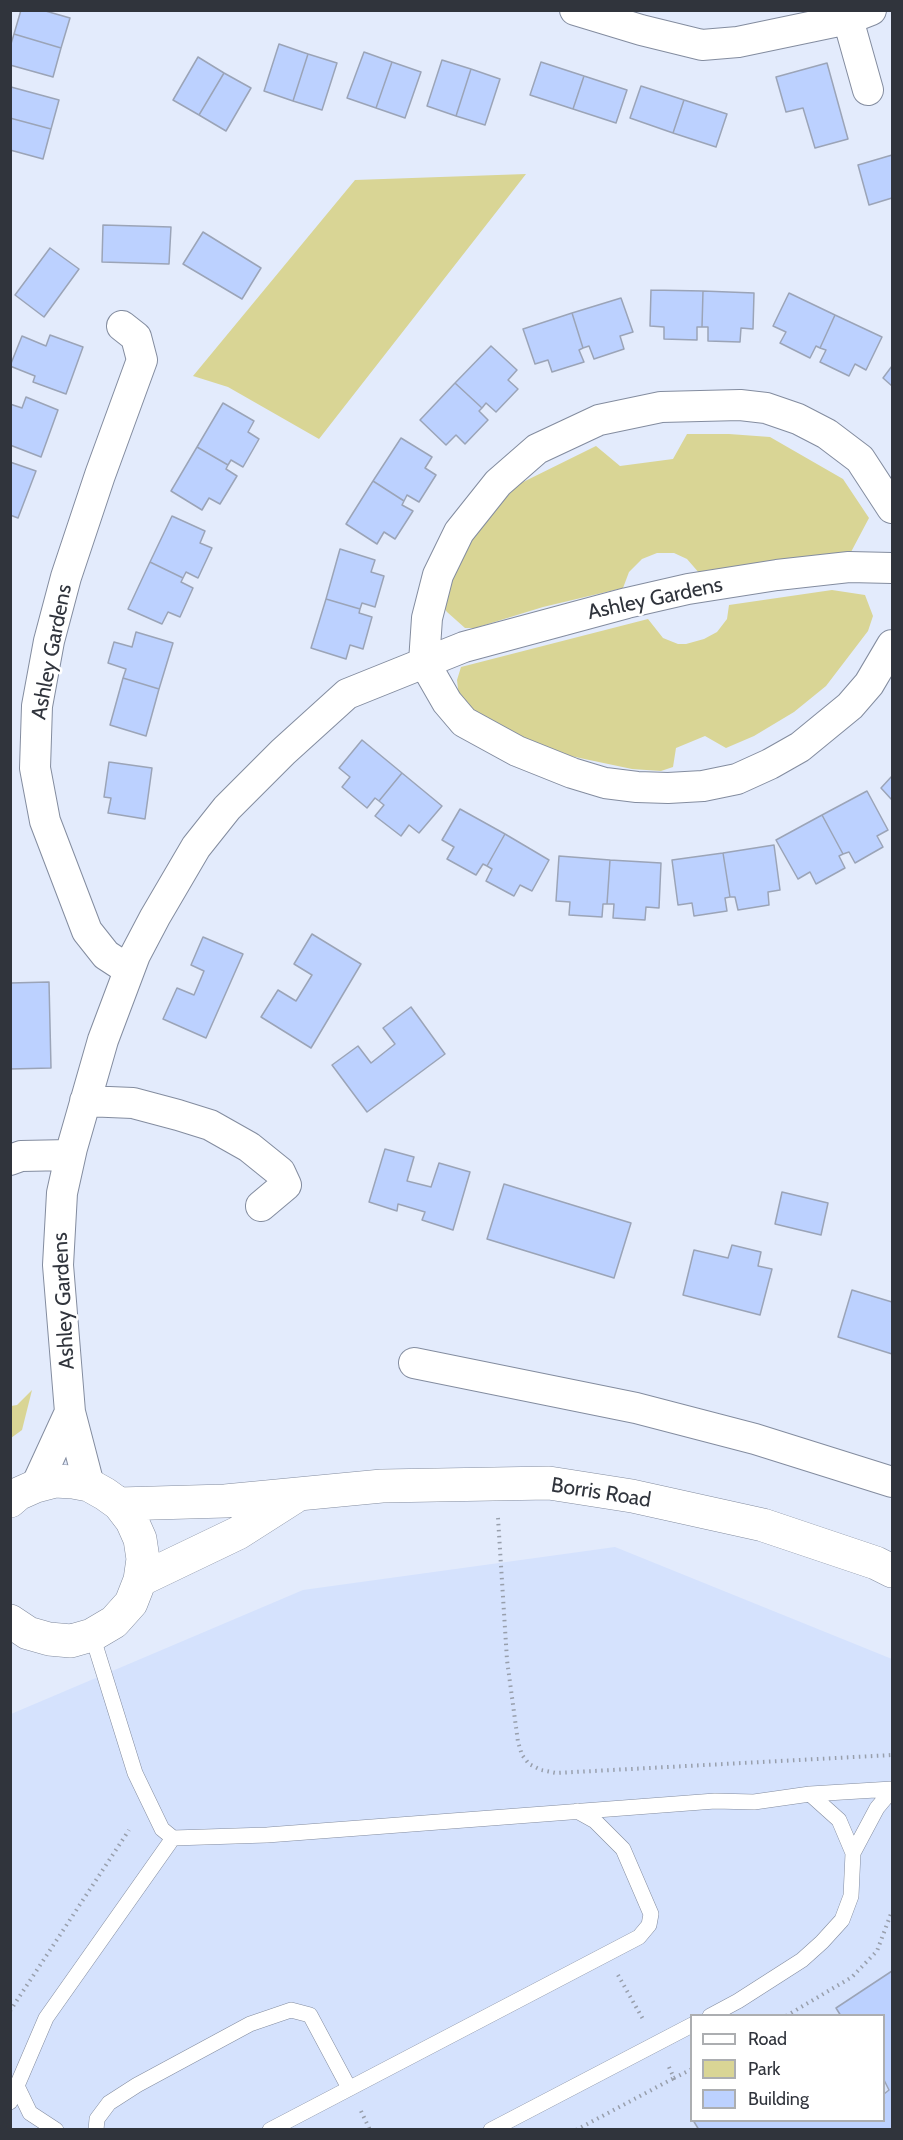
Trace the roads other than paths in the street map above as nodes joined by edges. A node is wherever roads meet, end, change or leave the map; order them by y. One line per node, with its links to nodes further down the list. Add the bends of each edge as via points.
1 (589, 13): 2 (street, via 702,45 738,42)
2 (860, 15): 3 (street)
3 (868, 90)
4 (122, 326): 9 (street, Ashley Gardens, via 136,337 142,360 66,577 37,706 35,768 45,821 87,931 106,955)
5 (892, 508): 8 (street, via 860,459 827,434 766,408 661,407 599,420 537,449 498,483 459,532 438,575 427,618)
6 (892, 568): 8 (street, Ashley Gardens, via 849,567 688,589 476,644)
7 (892, 645): 8 (street, via 882,665 850,706 800,747 737,779 668,788 605,783 517,751 464,722 447,702)
8 (424, 662): 9 (street, Ashley Gardens, via 347,694 227,808 178,877)
9 (129, 970): 10 (street, Ashley Gardens)
10 (85, 1101): 11 (street, Ashley Gardens); 13 (street, via 133,1103 178,1114 210,1125 249,1146 280,1172 286,1185)
11 (70, 1155): 12 (street, via 21,1156); 15 (street, Ashley Gardens, via 62,1193 58,1265)
12 (10, 1160)
13 (261, 1206)
14 (414, 1363): 16 (street, via 636,1408 755,1439)
15 (70, 1412): 17 (street, Ashley Gardens); 18 (street, Ashley Gardens)
16 (892, 1482)
17 (90, 1485): 18 (street, via 55,1481); 20 (street)
18 (23, 1493)
19 (300, 1494): 20 (street, Borris Road); 21 (street, Borris Road, via 382,1486 549,1483 643,1498 763,1525); 22 (street, Borris Road, via 237,1533)
20 (119, 1504): 22 (street, via 140,1539)
21 (892, 1571)
22 (140, 1580): 24 (street, via 131,1603 114,1622)
23 (16, 1628): 24 (street, via 49,1640 71,1641)
24 (92, 1635): 28 (lane, via 135,1773 162,1828)
25 (892, 1790): 26 (lane); 29 (lane)
26 (810, 1794): 27 (lane, via 754,1802); 29 (lane, via 839,1820)
27 (577, 1811): 28 (lane, via 267,1835); 33 (lane, via 595,1821 624,1849 651,1914 649,1925 639,1937)
28 (173, 1838): 32 (lane, via 46,2018)
29 (853, 1854): 30 (lane, via 850,1896 842,1920 802,1960)
30 (714, 2014)
31 (690, 2026): 38 (lane)
32 (17, 2086): 34 (lane); 35 (lane, via 30,2113)
33 (349, 2088): 36 (lane, via 310,2015 291,2010 250,2024 137,2085 108,2103 97,2119); 37 (lane)
34 (10, 2102)
35 (56, 2130)
36 (96, 2130)
37 (270, 2130)
38 (491, 2130)

